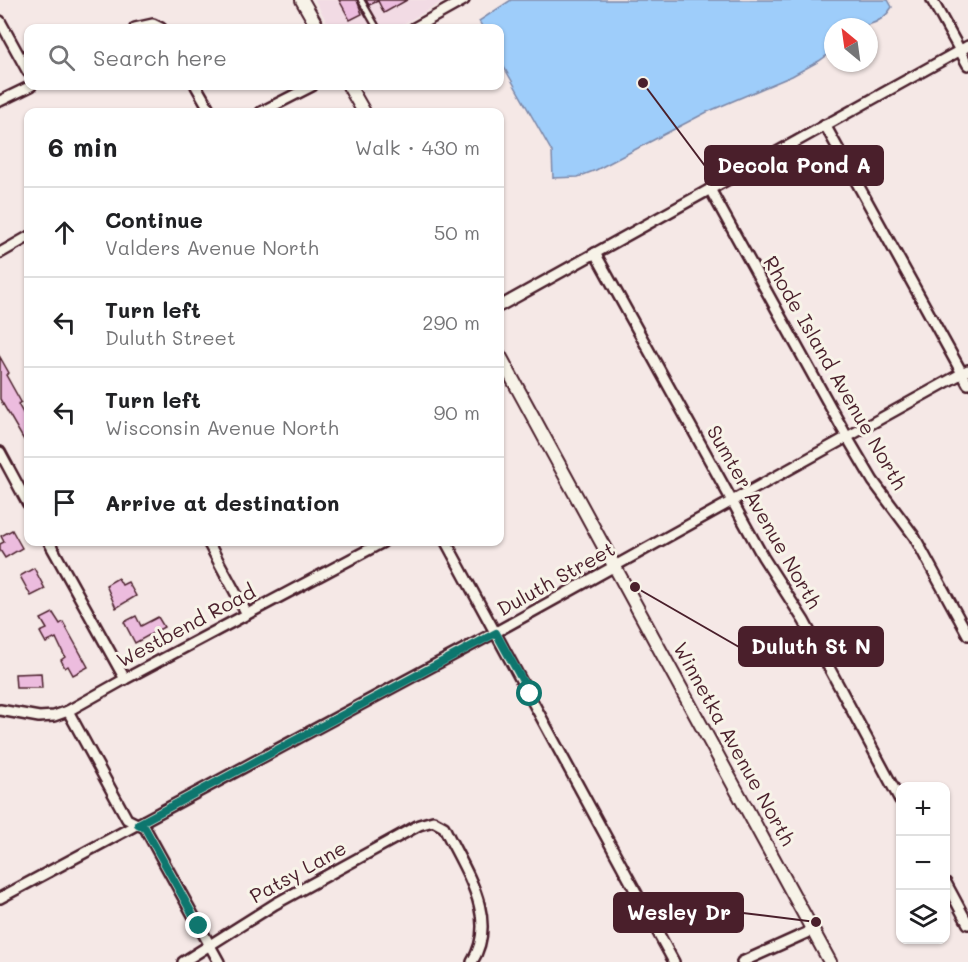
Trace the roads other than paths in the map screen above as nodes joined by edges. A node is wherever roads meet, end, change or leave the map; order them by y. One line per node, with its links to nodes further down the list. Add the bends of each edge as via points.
1 (302, 0): 6 (main road)
2 (361, 0): 7 (lane)
3 (464, 0): 8 (street)
4 (932, 0): 9 (street)
5 (0, 21): 10 (street)
6 (316, 24)
7 (375, 24)
8 (421, 24)
9 (964, 48): 11 (street); 20 (street)
10 (24, 65)
11 (968, 65)
12 (24, 89): 16 (street)
13 (198, 90): 17 (street)
14 (304, 90): 18 (street)
15 (352, 90): 19 (main road)
16 (0, 101)
17 (210, 108)
18 (269, 108)
19 (362, 108)
20 (825, 125): 21 (street); 27 (street)
21 (710, 189): 24 (street); 29 (street, Rhode Island Avenue North)
22 (24, 239): 23 (street)
23 (0, 253)
24 (595, 253): 25 (street); 32 (street, Sumter Avenue North)
25 (504, 304)
26 (504, 363): 37 (main road, Winnetka Avenue North)
27 (965, 371): 28 (street); 29 (street, Duluth Street)
28 (968, 384)
29 (847, 437): 32 (street, Duluth Street); 40 (street, Rhode Island Avenue North, via 873,481 914,536)
30 (0, 452): 31 (street)
31 (24, 497)
32 (732, 501): 37 (street, Duluth Street); 44 (street, Sumter Avenue North, via 798,611)
33 (51, 546): 41 (street)
34 (210, 546): 38 (street)
35 (375, 546): 38 (street, Westbend Road)
36 (448, 546): 39 (street)
37 (616, 567): 39 (street, Duluth Street); 49 (main road, Winnetka Avenue North)
38 (247, 614): 41 (street, Westbend Road)
39 (496, 633): 45 (street, Duluth Street); 54 (street)
40 (968, 635)
41 (125, 679): 43 (street, Westbend Road)
42 (0, 710): 43 (street, Westbend Road, via 39,717)
43 (68, 711): 45 (street, via 127,819)
44 (896, 793)
45 (138, 824): 47 (street, Duluth Street); 50 (street, via 145,828)
46 (949, 890): 48 (street)
47 (0, 898)
48 (968, 924)
49 (813, 930): 55 (street); 56 (main road, Winnetka Avenue North)
50 (209, 945): 51 (street, Patsy Lane); 52 (street); 53 (street, Patsy Lane, via 284,899 433,821 444,827 481,907 482,939)
51 (183, 962)
52 (219, 962)
53 (472, 962)
54 (674, 962)
55 (742, 962)
56 (830, 962)

